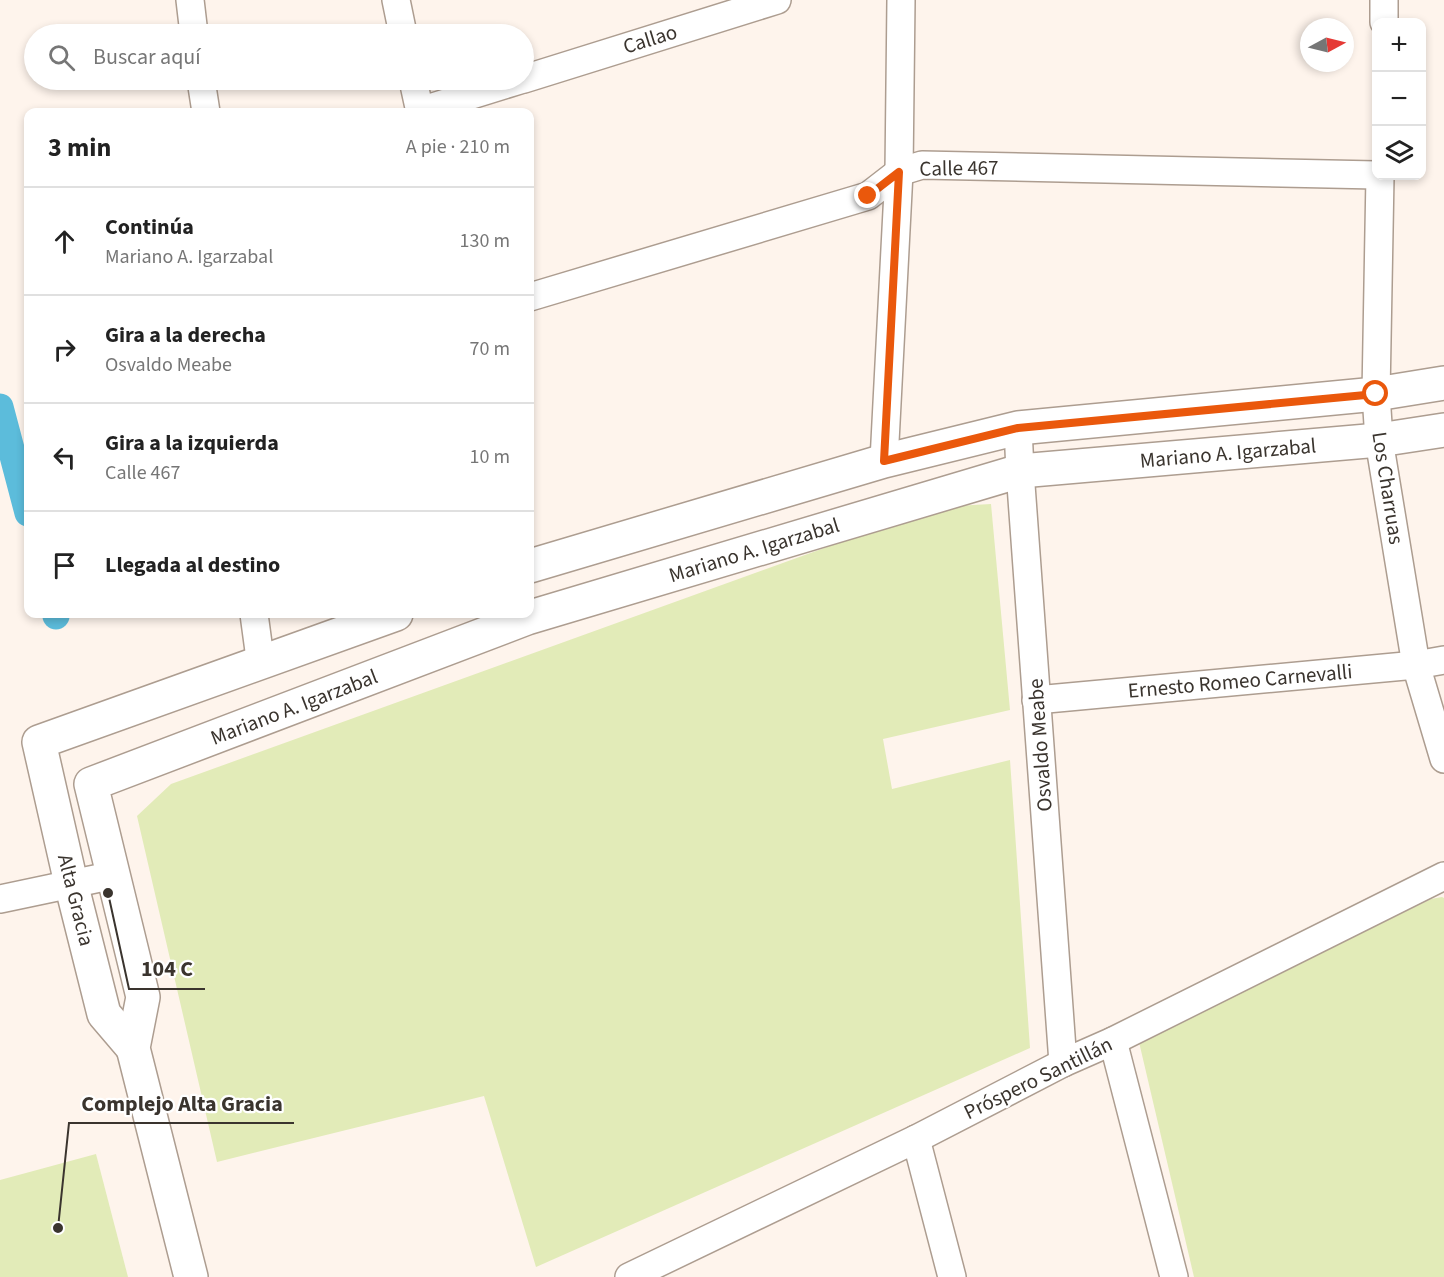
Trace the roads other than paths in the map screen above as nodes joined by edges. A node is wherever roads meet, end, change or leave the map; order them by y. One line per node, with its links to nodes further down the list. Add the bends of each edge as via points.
1 (190, 0): 7 (street)
2 (396, 0): 8 (street)
3 (777, 0): 9 (street, Callao)
4 (901, 0): 16 (street)
5 (1384, 0): 6 (street)
6 (1384, 18)
7 (193, 24)
8 (402, 24)
9 (534, 75)
10 (203, 90): 13 (street)
11 (415, 90): 14 (street)
12 (488, 90): 15 (street, Callao)
13 (205, 108)
14 (419, 108)
15 (432, 108)
16 (899, 172): 17 (street, Calle 467, via 922,165); 19 (street, Calle 467, via 868,196); 25 (street)
17 (1372, 175)
18 (1378, 180): 21 (street, Los Charruas)
19 (534, 296)
20 (1444, 383): 21 (main road)
21 (1376, 394): 22 (main road); 24 (street, Los Charruas)
22 (1018, 428): 25 (main road); 26 (street, Osvaldo Meabe)
23 (1444, 430): 24 (main road, Mariano A. Igarzabal)
24 (1379, 440): 26 (main road, Mariano A. Igarzabal); 34 (street, Los Charruas)
25 (884, 461): 27 (main road)
26 (1020, 471): 28 (main road, Mariano A. Igarzabal); 35 (street, Osvaldo Meabe)
27 (534, 565)
28 (534, 614)
29 (255, 618): 32 (street)
30 (385, 618): 40 (main road, Alta Gracia, via 39,742)
31 (522, 618): 37 (main road, Mariano A. Igarzabal)
32 (259, 651)
33 (1444, 660): 34 (street, Ernesto Romeo Carnevalli)
34 (1416, 665): 35 (street, Ernesto Romeo Carnevalli); 36 (street, Los Charruas)
35 (1036, 700): 44 (street, Osvaldo Meabe)
36 (1444, 759)
37 (91, 784): 38 (main road, Alta Gracia)
38 (114, 875): 40 (street); 43 (main road, Alta Gracia, via 143,997)
39 (1444, 876): 42 (street, Próspero Santillán)
40 (71, 883): 41 (street); 43 (main road, Alta Gracia, via 104,1014)
41 (0, 899)
42 (1113, 1041): 44 (street, Próspero Santillán); 50 (street)
43 (133, 1048): 47 (main road, Alta Gracia)
44 (1063, 1063): 45 (street, Próspero Santillán)
45 (916, 1139): 46 (street, Próspero Santillán); 49 (street)
46 (682, 1266): 48 (street, Próspero Santillán)
47 (191, 1277)
48 (629, 1277)
49 (952, 1277)
50 (1174, 1277)

